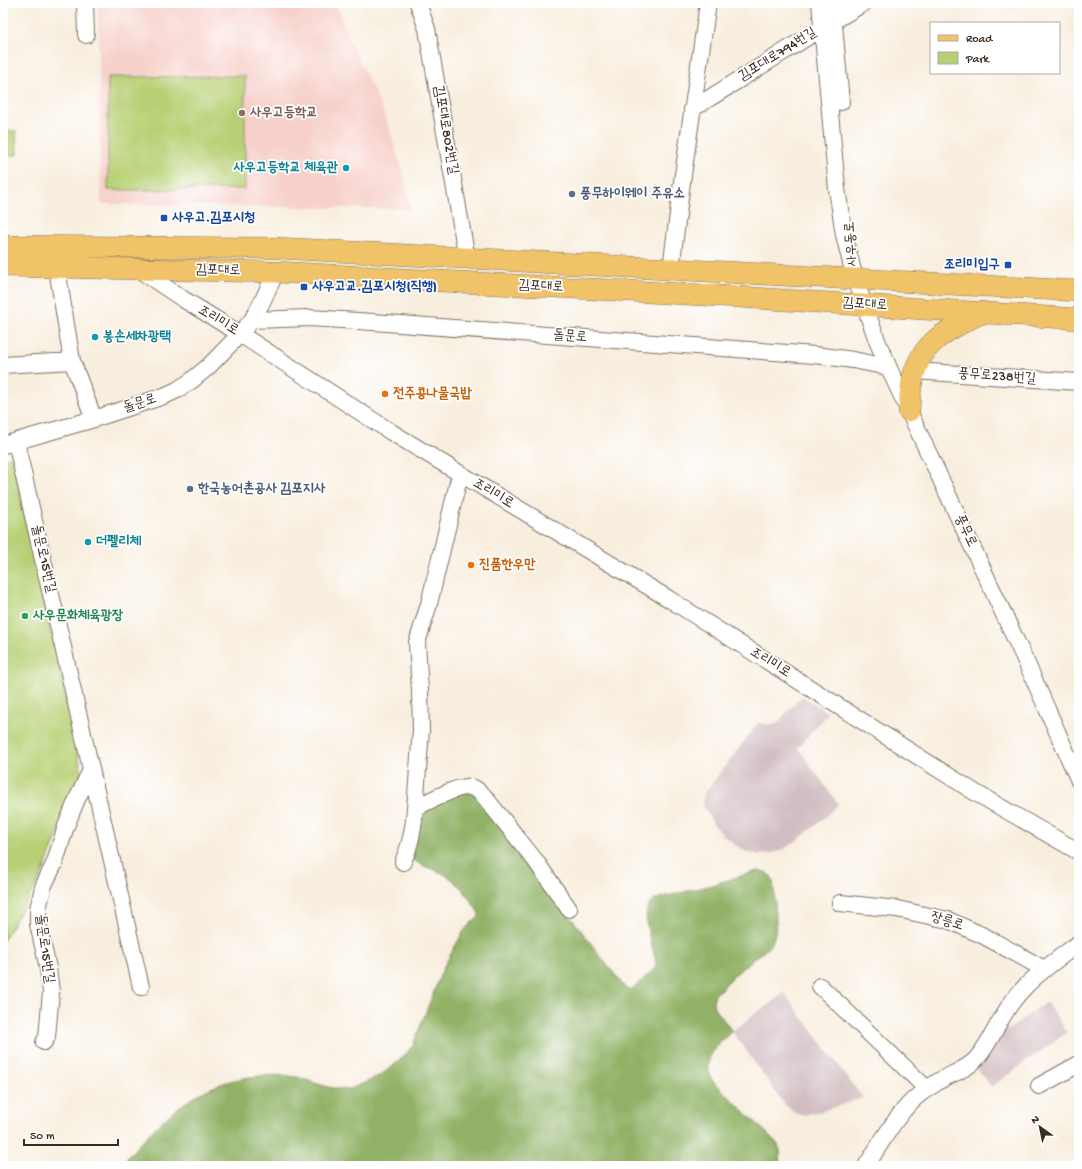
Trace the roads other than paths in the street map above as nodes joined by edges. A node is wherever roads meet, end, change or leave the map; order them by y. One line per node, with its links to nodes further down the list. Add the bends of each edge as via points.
1 (85, 3): 8 (street)
2 (418, 3): 13 (street, 김포대로802번길, via 427,29)
3 (708, 3): 9 (street)
4 (820, 3): 7 (street, 사우동로)
5 (832, 3): 7 (street, 사우동로)
6 (864, 3): 7 (street, 김포대로794번길)
7 (828, 25): 9 (street, 김포대로794번길); 20 (street, 사우동로)
8 (86, 35)
9 (692, 109): 16 (street)
10 (3, 232): 12 (main road, via 96,232 178,237)
11 (3, 246): 12 (main road, 김포대로)
12 (277, 248): 13 (main road, 김포대로)
13 (467, 259): 16 (main road, 김포대로)
14 (3, 266): 15 (main road, 김포대로)
15 (132, 269): 17 (main road, 김포대로); 18 (main road); 26 (street, 조리미로)
16 (671, 269): 20 (main road, 김포대로)
17 (276, 272): 22 (main road, 김포대로); 25 (street, 돌문로)
18 (58, 275): 19 (main road); 27 (street)
19 (3, 277)
20 (855, 279): 21 (main road, 김포대로); 22 (street, 풍무로)
21 (1079, 291)
22 (864, 305): 23 (main road, 김포대로); 29 (street, 풍무로)
23 (983, 312): 24 (main road, 김포대로); 30 (main road, via 934,340 924,352)
24 (1079, 319)
25 (252, 320): 26 (street, 돌문로); 29 (street, 돌문로, via 310,318 373,322 815,355)
26 (240, 334): 33 (street, 돌문로, via 191,382 164,396); 35 (street, 조리미로)
27 (72, 361): 28 (street); 33 (street)
28 (3, 365)
29 (888, 367): 32 (street, 풍무로)
30 (915, 371): 31 (street, 풍무로238번길); 32 (main road)
31 (1079, 382)
32 (908, 410): 37 (street, 풍무로)
33 (94, 419): 34 (street, 돌문로)
34 (10, 444): 36 (street, 돌문로15번길)
35 (460, 474): 38 (street, 조리미로, via 417,643 421,718); 39 (street, 조리미로, via 683,608 976,793)
36 (91, 770): 46 (street, 돌문로15번길); 47 (street, 돌문로15번길, via 66,826 55,862 43,887 38,908 50,992)
37 (1079, 781)
38 (415, 808): 40 (street, 조리미로, via 413,830); 42 (street, via 460,788 476,788 523,845)
39 (1079, 852)
40 (403, 862)
41 (840, 903): 44 (street, 장릉로, via 948,920 984,936)
42 (569, 909)
43 (1079, 943): 44 (street)
44 (1044, 969): 50 (street, via 1008,1007 976,1059)
45 (820, 986): 50 (street)
46 (141, 987)
47 (44, 1042)
48 (1079, 1064): 49 (street)
49 (1039, 1086)
50 (927, 1089): 51 (street, via 897,1119)
51 (866, 1166)

